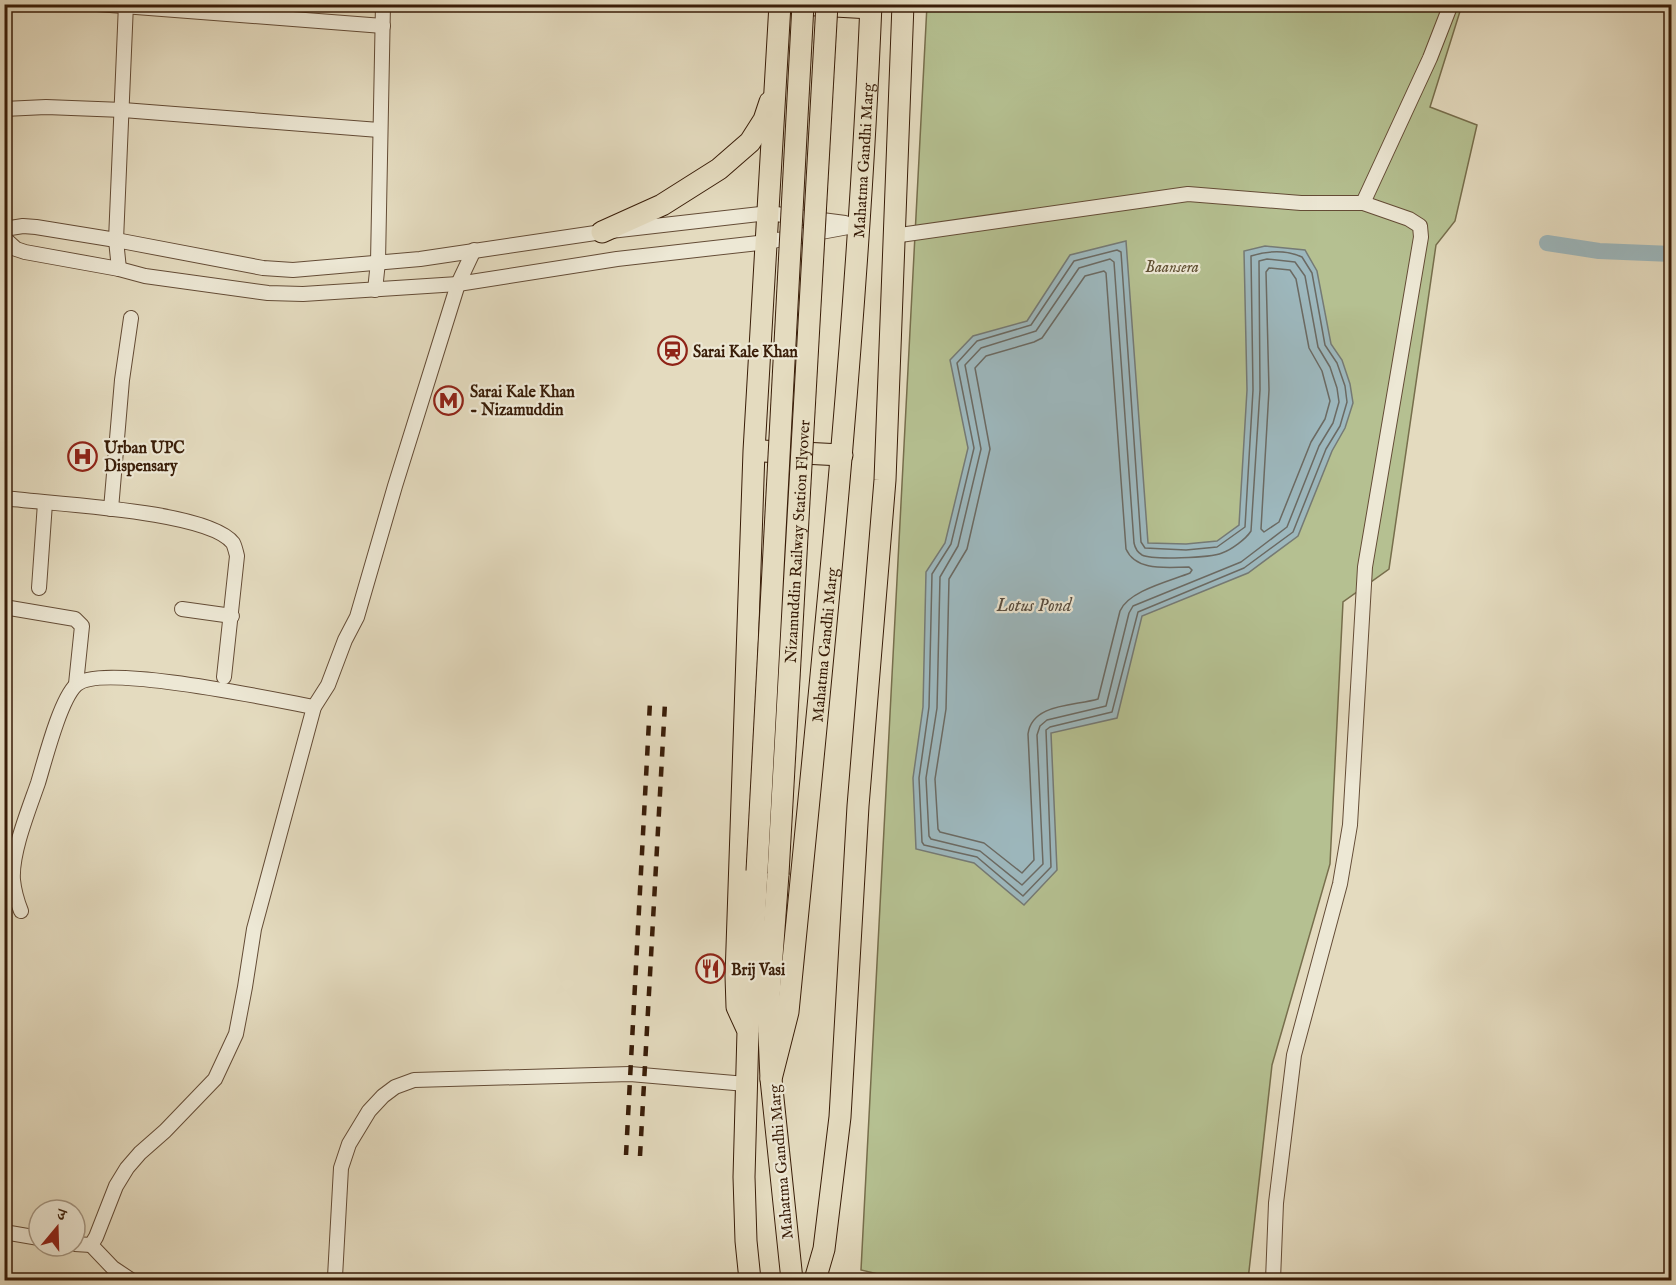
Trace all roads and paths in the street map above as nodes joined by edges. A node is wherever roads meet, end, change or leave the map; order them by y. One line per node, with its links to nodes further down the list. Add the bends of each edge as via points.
1 (97, 4): 7 (street)
2 (383, 4): 10 (street)
3 (780, 4): 11 (main road, Mahatma Gandhi Marg)
4 (801, 4): 8 (main road); 43 (main road, Nizamuddin Railway Station Flyover, bridge)
5 (827, 4): 44 (main road, Nizamuddin Railway Station Flyover, bridge, via 768,1011)
6 (903, 4): 20 (main road)
7 (126, 5): 10 (street); 13 (street)
8 (871, 7): 17 (main road, Mahatma Gandhi Marg)
9 (1446, 8): 15 (street, via 1430,58)
10 (383, 26): 14 (street)
11 (776, 87): 16 (main road, Mahatma Gandhi Marg); 19 (main road, via 764,120 750,142 719,169 662,205)
12 (4, 109): 13 (street)
13 (123, 110): 14 (street); 22 (street)
14 (379, 130): 25 (street)
15 (1363, 203): 20 (street, via 1301,203 1188,194); 55 (street, via 1410,219 1420,226 1421,237 1365,567 1350,825 1340,884 1294,1055 1276,1203)
16 (768, 213): 17 (street); 19 (street); 23 (main road, Mahatma Gandhi Marg)
17 (859, 225): 23 (street); 31 (main road, Mahatma Gandhi Marg)
18 (4, 229): 22 (street, via 23,226)
19 (602, 232): 24 (street)
20 (893, 236): 54 (main road, via 885,480 858,806 840,1117 824,1249)
21 (4, 238): 26 (street, via 25,252)
22 (116, 240): 25 (street, via 263,268 293,270); 26 (street)
23 (767, 242): 27 (street, via 617,259); 30 (main road, Mahatma Gandhi Marg)
24 (474, 250): 25 (street); 27 (street)
25 (378, 262): 28 (street)
26 (119, 269): 28 (street, via 268,293)
27 (458, 284): 28 (street); 41 (street, via 357,617 328,685)
28 (375, 290)
29 (131, 318): 34 (street)
30 (754, 451): 31 (main road); 43 (main road, Mahatma Gandhi Marg, via 736,976 737,1007)
31 (842, 455): 44 (main road, Mahatma Gandhi Marg, via 789,1011)
32 (4, 498): 33 (street)
33 (45, 503): 34 (street); 35 (street)
34 (111, 509): 38 (street, via 209,528 234,544 237,556)
35 (39, 588)
36 (4, 607): 40 (street, via 79,622 82,626)
37 (182, 609): 38 (street)
38 (232, 616): 39 (street)
39 (224, 677)
40 (76, 684): 41 (street, via 111,677 213,688); 42 (street, via 65,702 15,860 13,878)
41 (314, 707): 49 (street, via 254,929 236,1034 215,1079 128,1168 116,1186)
42 (21, 911)
43 (748, 1030): 45 (main road, Mahatma Gandhi Marg)
44 (771, 1079): 53 (main road, Mahatma Gandhi Marg)
45 (746, 1084): 51 (street, via 630,1074 414,1080 395,1087 369,1111 349,1144 341,1168); 52 (main road, Mahatma Gandhi Marg, via 744,1177)
46 (4, 1232): 47 (street)
47 (27, 1236)
48 (87, 1245): 49 (street)
49 (91, 1245): 50 (street)
50 (131, 1281)
51 (332, 1281)
52 (750, 1281)
53 (792, 1281)
54 (815, 1281)
55 (1274, 1281)

